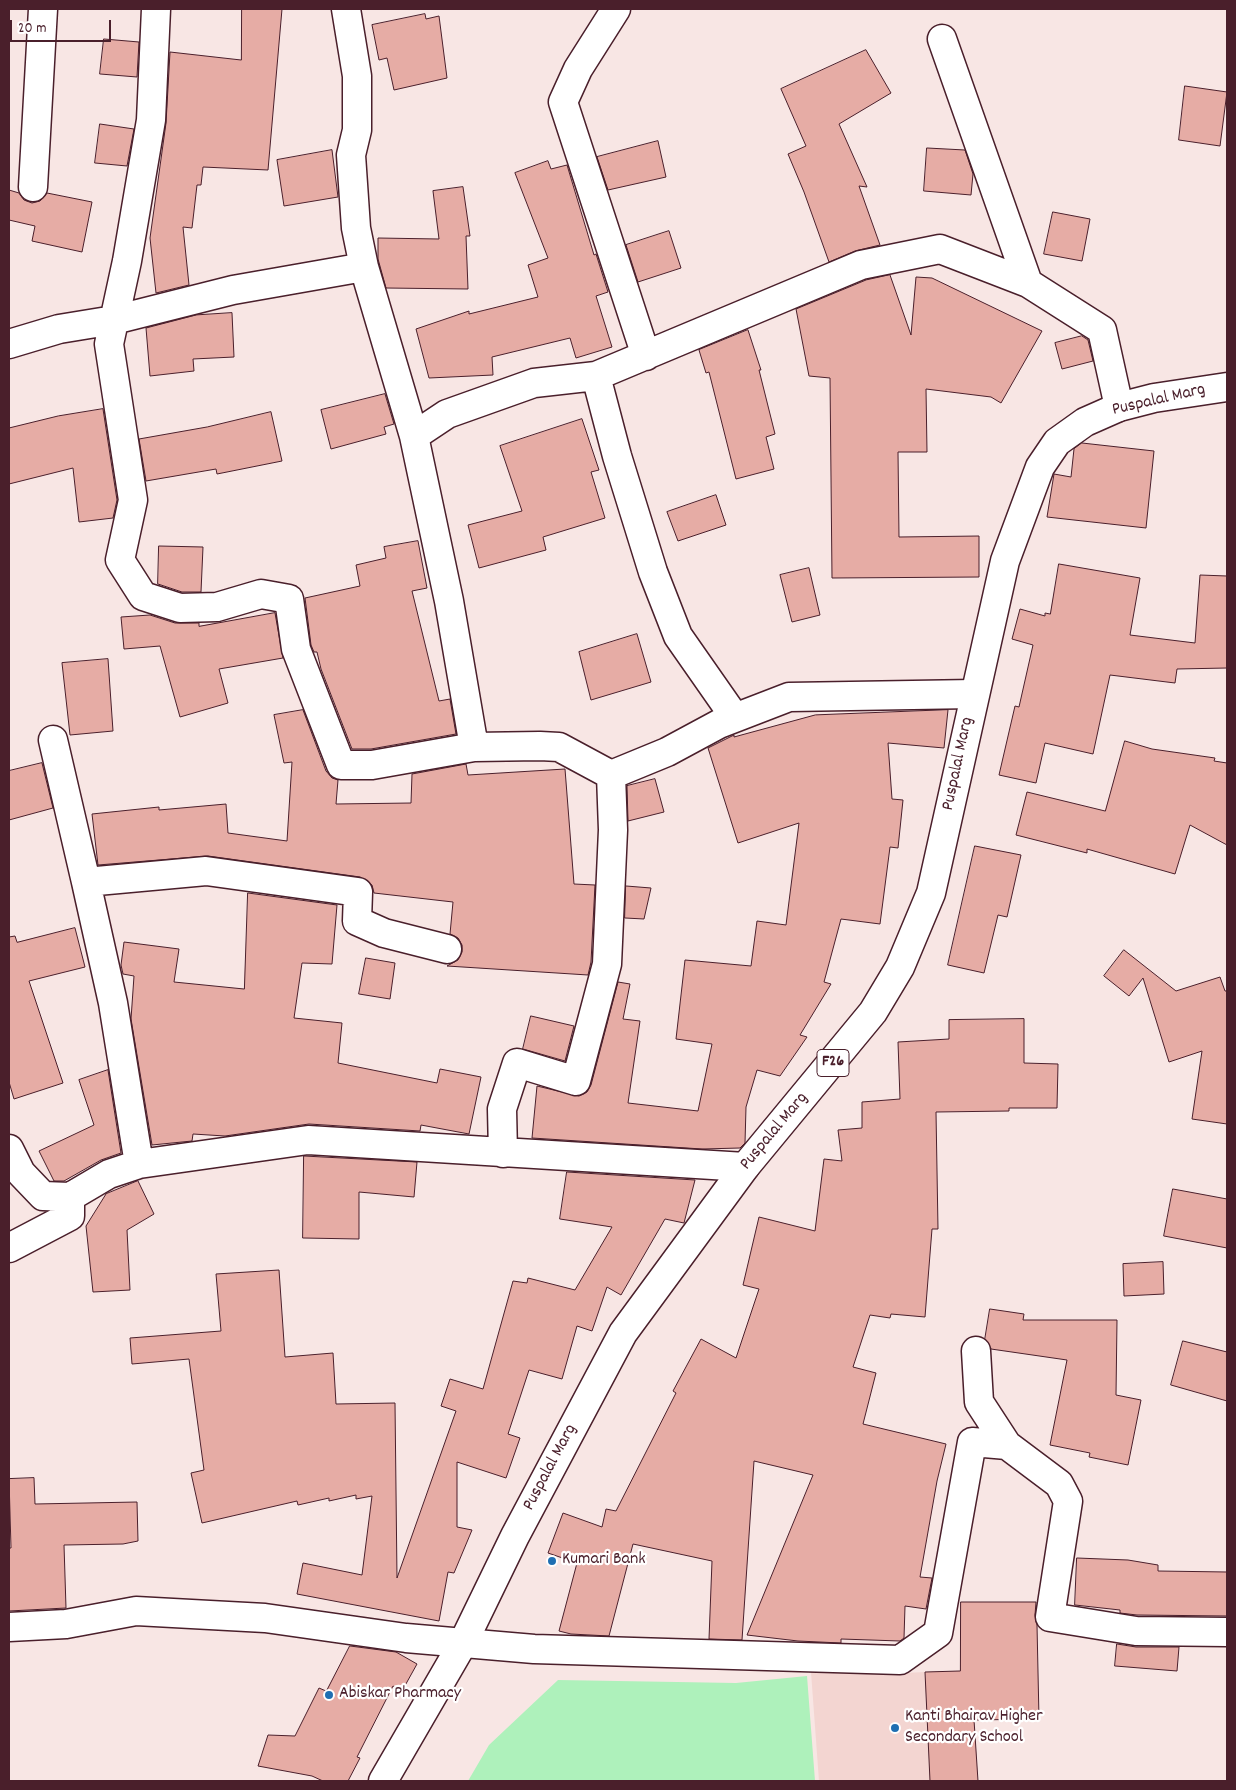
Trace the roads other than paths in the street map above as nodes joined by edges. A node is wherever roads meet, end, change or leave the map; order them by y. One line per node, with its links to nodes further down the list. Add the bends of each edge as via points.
1 (43, 9): 6 (street)
2 (156, 9): 9 (street, via 151,120 128,261)
3 (346, 9): 7 (street, via 357,76 357,130 351,155 356,228)
4 (616, 9): 11 (street, via 578,69 563,102)
5 (942, 39): 8 (street)
6 (33, 187)
7 (364, 267): 9 (street, via 234,290); 15 (street)
8 (1028, 283): 11 (street, via 940,249 861,265); 14 (street, via 1102,330)
9 (114, 320): 10 (street, via 59,329); 19 (street, via 109,344 133,500 120,560 143,596 180,608 217,607 261,594 289,599 296,649 341,765 372,765)
10 (9, 344)
11 (646, 356): 12 (street)
12 (596, 376): 15 (street, via 534,383 447,414); 17 (street, via 653,572 678,636)
13 (1227, 387): 14 (street, Puspalal Marg / F26)
14 (1119, 407): 16 (street, Puspalal Marg / F26, via 1085,422 1057,442 1040,467 1005,561)
15 (414, 436): 19 (street, via 449,601)
16 (974, 694): 20 (street, via 789,697 719,724 667,752); 26 (street, Puspalal Marg / F26, via 931,894 900,967 873,1012)
17 (729, 708)
18 (53, 740): 21 (street)
19 (474, 747): 20 (street, via 559,747)
20 (611, 775): 24 (street, via 613,830 607,964 576,1081 518,1063 502,1109)
21 (86, 882): 22 (street, via 206,871 358,892 357,921); 25 (street, via 113,1003)
22 (447, 949)
23 (9, 1149): 27 (street, via 21,1173 43,1196)
24 (503, 1153): 25 (street, via 308,1140); 26 (street)
25 (139, 1164): 27 (street, via 109,1174)
26 (746, 1167): 33 (street, Puspalal Marg / F26, via 623,1333 515,1536)
27 (70, 1197): 28 (street, via 70,1216)
28 (9, 1248)
29 (976, 1351): 30 (street, via 979,1402)
30 (1007, 1445): 32 (street, via 1059,1484 1068,1501 1050,1617 1136,1631); 33 (street, via 972,1442 938,1632 900,1660 534,1649)
31 (9, 1627): 33 (street, via 66,1624 136,1611 265,1618)
32 (1227, 1632)
33 (463, 1643): 34 (street, Puspalal Marg / F26)
34 (383, 1781)

